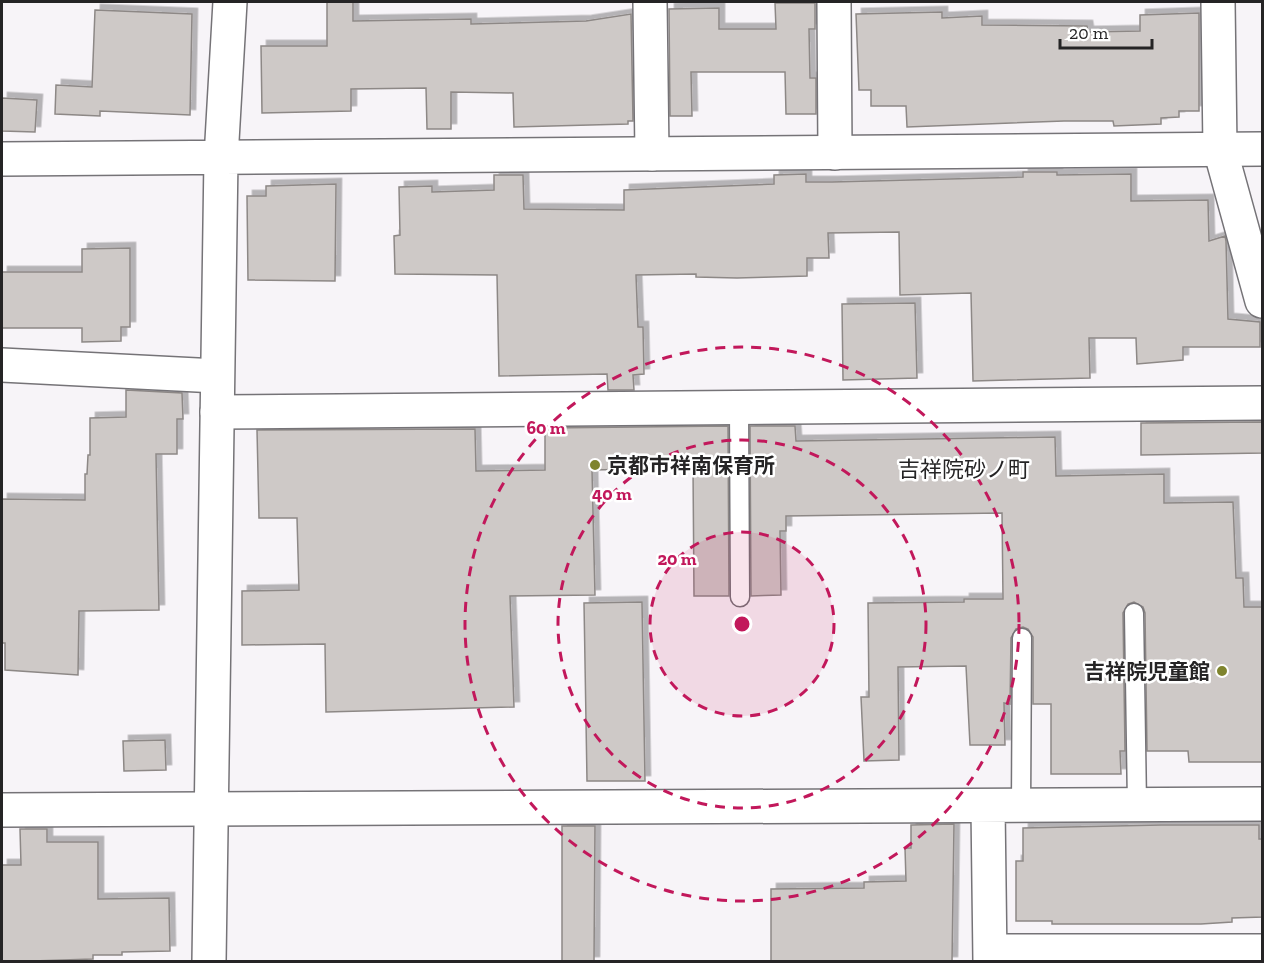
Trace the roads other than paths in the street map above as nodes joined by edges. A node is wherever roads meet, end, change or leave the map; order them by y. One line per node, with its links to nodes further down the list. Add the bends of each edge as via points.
1 (230, 2): 9 (street)
2 (650, 2): 8 (street)
3 (834, 2): 7 (street)
4 (1218, 2): 5 (street)
5 (1220, 149): 6 (street); 7 (street); 11 (street)
6 (1263, 149)
7 (835, 153): 8 (street)
8 (652, 154): 9 (street)
9 (221, 158): 10 (street); 13 (street)
10 (2, 159)
11 (1263, 301)
12 (2, 365): 13 (street)
13 (217, 376): 16 (street)
14 (1263, 403): 15 (street)
15 (739, 407): 16 (street); 17 (lane)
16 (217, 412): 25 (street)
17 (740, 597)
18 (1134, 613): 22 (lane)
19 (1022, 638): 21 (lane)
20 (1263, 804): 22 (street)
21 (1021, 806): 22 (street); 23 (street)
22 (1137, 806)
23 (988, 807): 25 (street); 27 (street)
24 (2, 810): 25 (street)
25 (211, 811): 28 (street)
26 (1263, 951): 27 (street)
27 (990, 956)
28 (209, 962)

